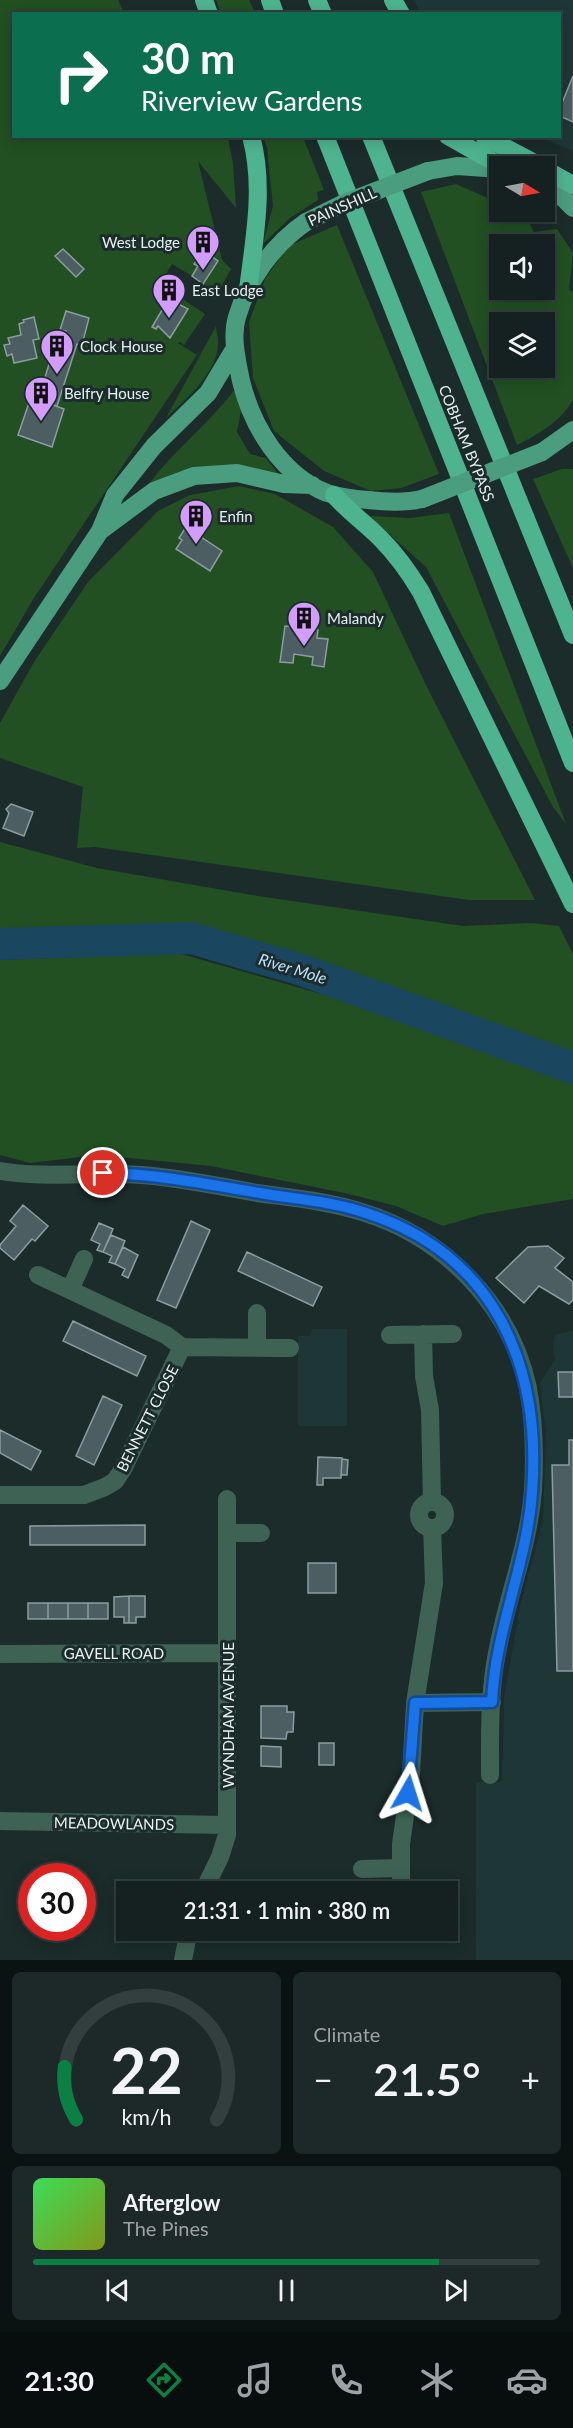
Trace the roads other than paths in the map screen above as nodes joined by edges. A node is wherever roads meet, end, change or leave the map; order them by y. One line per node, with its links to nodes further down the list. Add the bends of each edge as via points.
1 (251, 138): 15 (highway, via 259,201)
2 (327, 138): 23 (highway, COBHAM BYPASS)
3 (372, 138): 21 (highway, COBHAM BYPASS)
4 (451, 138): 7 (highway)
5 (488, 138): 6 (highway)
6 (521, 156)
7 (489, 161)
8 (489, 167): 15 (main road, PAINSHILL, bridge, via 457,166 428,171 306,222 281,242)
9 (555, 175): 10 (highway)
10 (573, 185)
11 (555, 190): 13 (main road)
12 (555, 193): 14 (main road)
13 (573, 195)
14 (573, 208)
15 (248, 290): 16 (main road, PAINSHILL, via 237,318)
16 (235, 348): 18 (main road, PAINSHILL, via 246,400 258,429 284,462); 20 (main road, via 208,393 154,446 115,495)
17 (573, 430): 19 (main road, PAINSHILL, bridge, via 542,452 423,499 382,502)
18 (312, 485): 19 (main road, PAINSHILL); 20 (main road, via 284,484 237,473 194,476 154,491)
19 (334, 495): 24 (highway, via 380,538 421,592)
20 (100, 531): 22 (main road)
21 (573, 635)
22 (0, 681)
23 (573, 763)
24 (573, 904)
25 (0, 1171): 42 (street, via 145,1175 338,1206 402,1227 454,1261 468,1275 494,1309 518,1355 528,1389 532,1426 534,1469 528,1534 498,1647)
26 (84, 1259): 28 (street)
27 (38, 1275): 28 (street, BENNETT CLOSE)
28 (70, 1290): 33 (street, BENNETT CLOSE, via 166,1335)
29 (257, 1313): 34 (street)
30 (423, 1334): 31 (street); 32 (street); 43 (street, via 432,1502 444,1512 443,1521 432,1528 433,1590)
31 (453, 1334)
32 (390, 1335)
33 (182, 1347): 34 (street, BENNETT CLOSE); 36 (street, BENNETT CLOSE, via 131,1456 115,1480 84,1495)
34 (256, 1348): 35 (street, BENNETT CLOSE)
35 (290, 1348)
36 (0, 1495)
37 (227, 1499): 38 (street, WYNDHAM AVENUE)
38 (228, 1533): 39 (street); 40 (street, WYNDHAM AVENUE)
39 (261, 1533)
40 (228, 1653): 41 (street, GAVELL ROAD); 46 (street, WYNDHAM AVENUE)
41 (0, 1654)
42 (492, 1702): 43 (street); 44 (street)
43 (415, 1703): 47 (street)
44 (490, 1775)
45 (0, 1821): 46 (street, MEADOWLANDS)
46 (227, 1825): 49 (street, WYNDHAM AVENUE, via 220,1857)
47 (400, 1868): 48 (street); 50 (street)
48 (362, 1869)
49 (208, 1881)
50 (401, 1881)
51 (187, 1941): 52 (street)
52 (183, 1960)

